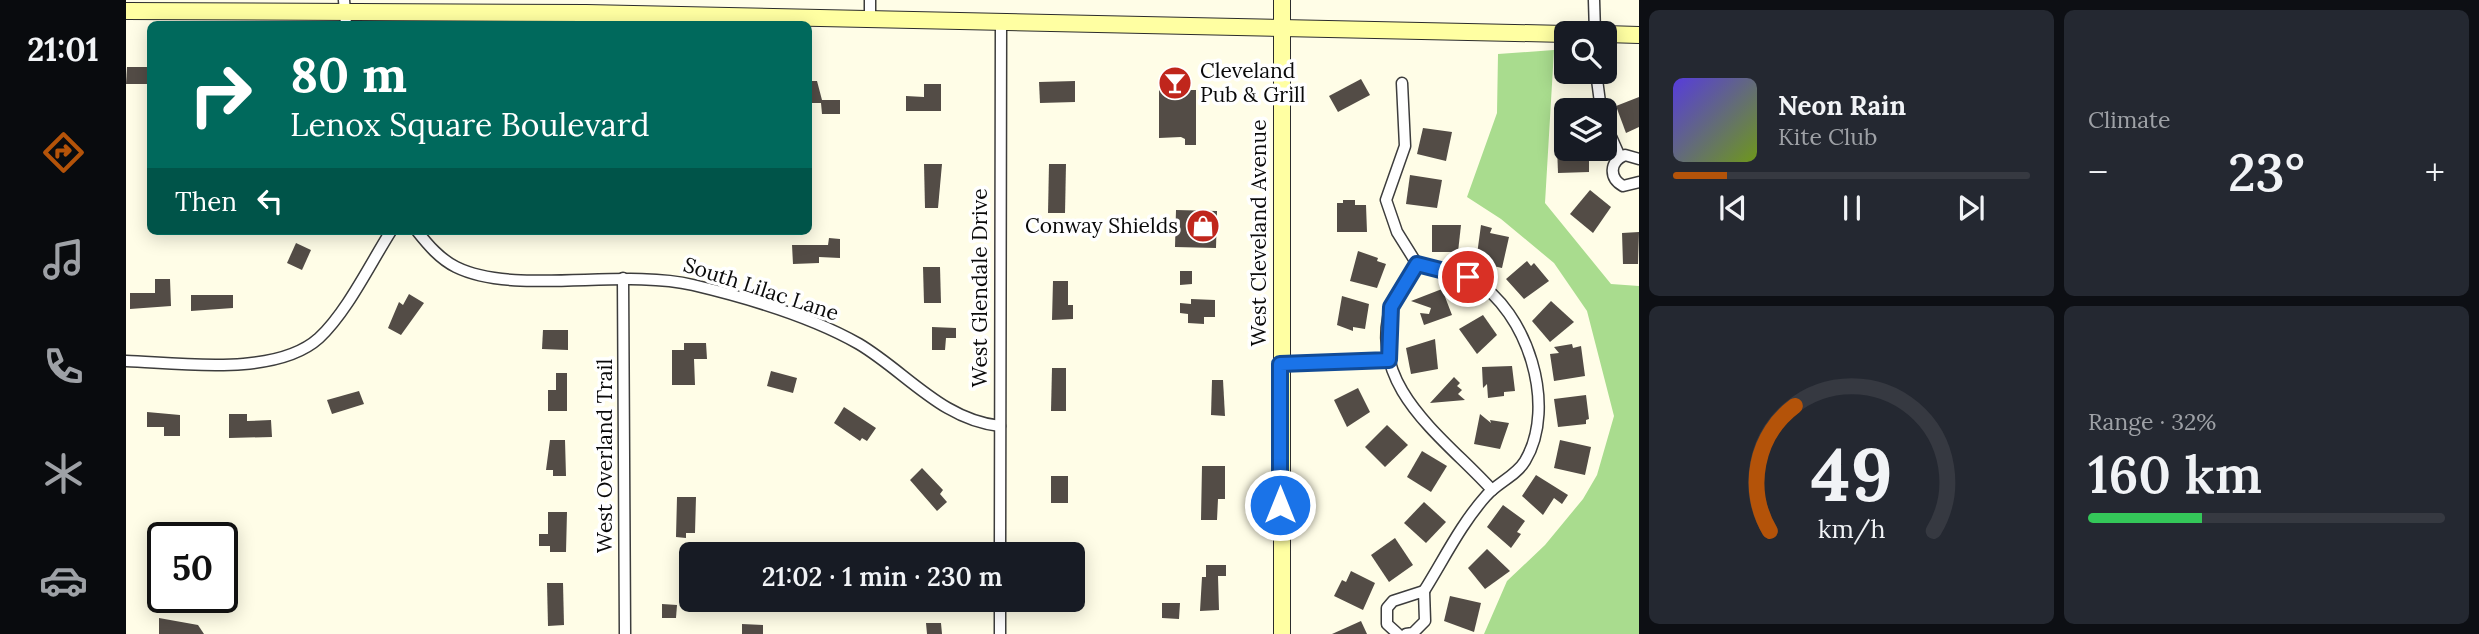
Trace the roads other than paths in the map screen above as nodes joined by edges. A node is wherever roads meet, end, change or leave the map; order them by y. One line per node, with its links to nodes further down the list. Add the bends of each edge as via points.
1 (870, 0): 7 (street)
2 (1282, 0): 10 (street, West Cleveland Avenue)
3 (1594, 0): 8 (street)
4 (586, 7): 6 (street); 7 (street)
5 (126, 11): 6 (street)
6 (345, 13)
7 (870, 19): 9 (street)
8 (1595, 21)
9 (1001, 22): 10 (street); 26 (street, West Glendale Drive)
10 (1282, 29): 11 (street); 25 (street, West Cleveland Avenue)
11 (1554, 34)
12 (1617, 34): 13 (street)
13 (1639, 35)
14 (1402, 83): 21 (street, via 1405,146 1386,200 1397,232)
15 (1617, 152): 16 (street)
16 (1619, 157): 17 (street); 18 (street, via 1613,165 1615,180 1628,187)
17 (1639, 159)
18 (1639, 182)
19 (388, 235): 24 (street, via 326,330 293,354 251,363)
20 (421, 235): 22 (street, South Lilac Lane, via 444,260 478,275)
21 (1417, 264): 23 (street, via 1391,307); 27 (street, via 1477,282 1511,317 1530,353 1538,398 1530,449 1525,462)
22 (623, 278): 26 (street, South Lilac Lane, via 706,288 838,333 944,407 972,421); 31 (street, West Overland Trail)
23 (1389, 360): 25 (street); 27 (street, via 1396,383 1417,415)
24 (126, 361)
25 (1280, 364): 33 (street, West Cleveland Avenue)
26 (1000, 426): 28 (street, West Glendale Drive)
27 (1492, 490): 29 (street, via 1457,535)
28 (1000, 542)
29 (1424, 591): 34 (street, via 1387,608 1387,624); 35 (street, via 1425,621)
30 (1000, 612): 32 (street)
31 (625, 634)
32 (1000, 634)
33 (1282, 634)
34 (1398, 634)
35 (1406, 634)

